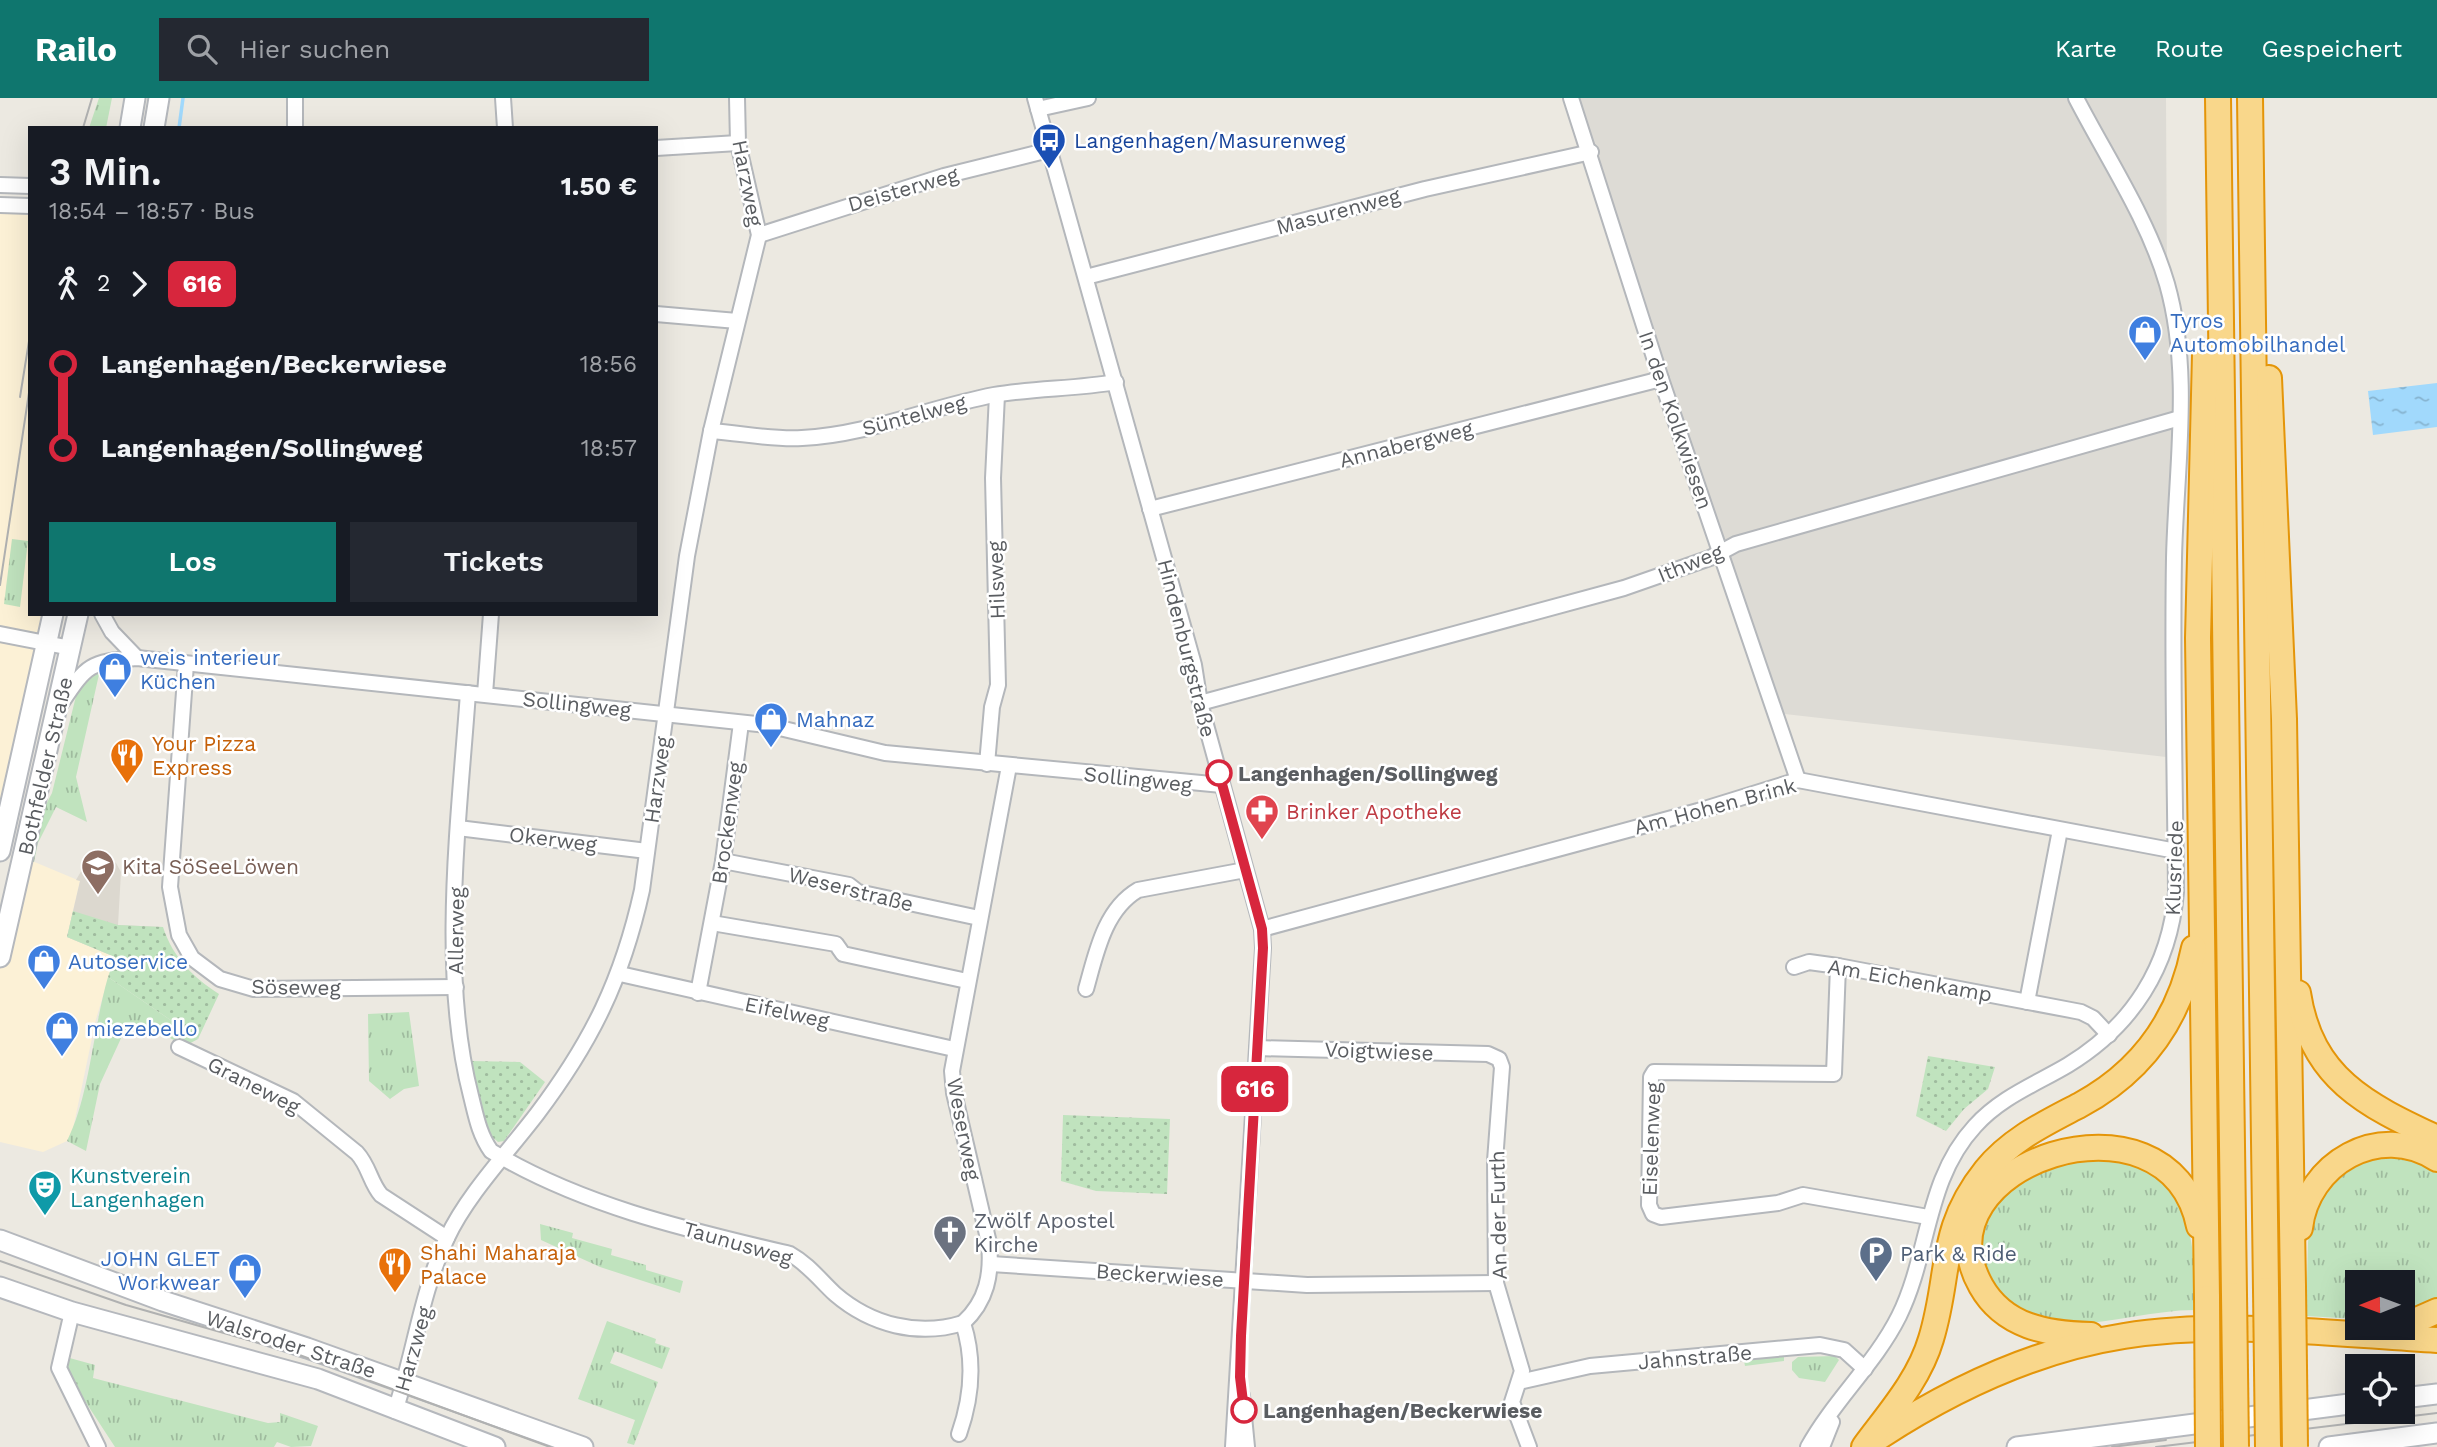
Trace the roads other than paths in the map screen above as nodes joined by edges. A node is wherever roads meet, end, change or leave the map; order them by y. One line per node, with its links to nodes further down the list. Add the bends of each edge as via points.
1 (135, 98): 12 (main road)
2 (159, 98): 13 (main road)
3 (295, 98): 14 (street)
4 (503, 98): 15 (street)
5 (737, 98): 16 (street, Harzweg)
6 (1088, 98): 11 (street)
7 (1571, 98): 19 (street, In den Kolkwiesen)
8 (2076, 98): 33 (street, Klusriede, via 2148,236 2167,285 2178,349)
9 (2218, 98): 25 (highway)
10 (2250, 98): 24 (highway)
11 (1036, 104): 18 (street, Hindenburgstraße)
12 (130, 126)
13 (154, 126)
14 (295, 126)
15 (505, 126)
16 (738, 143): 17 (street); 26 (street, Harzweg)
17 (658, 149)
18 (1049, 150): 26 (street, Deisterweg, via 944,176); 27 (street, Hindenburgstraße)
19 (1591, 152): 27 (street, Masurenweg, via 1425,189); 30 (street, In den Kolkwiesen)
20 (5, 185): 21 (street); 23 (street)
21 (28, 186)
22 (0, 205): 23 (street)
23 (27, 206)
24 (2251, 210): 63 (highway, via 2265,288 2281,608); 128 (highway, bridge)
25 (2219, 211): 64 (highway, via 2207,288 2198,638); 127 (highway, bridge)
26 (759, 234): 29 (street, Harzweg)
27 (1086, 277): 31 (street, Hindenburgstraße)
28 (658, 314): 29 (street)
29 (737, 321): 34 (street, Harzweg)
30 (1661, 379): 35 (street, Annabergweg); 36 (street, In den Kolkwiesen)
31 (1116, 382): 32 (street, Süntelweg); 35 (street, Hindenburgstraße)
32 (997, 394): 34 (street, Süntelweg, via 830,436 799,439); 52 (street, Hilsweg, via 993,478 998,685)
33 (2180, 418): 36 (street, Ithweg); 60 (street, Klusriede, via 2173,595)
34 (711, 431): 50 (street, Harzweg, via 687,556)
35 (1150, 509): 48 (street, Hindenburgstraße, via 1194,665)
36 (1721, 552): 48 (street, Ithweg, via 1624,588); 54 (street, In den Kolkwiesen)
37 (53, 616): 42 (main road, Bothfelder Straße)
38 (78, 616): 43 (main road, Bothfelder Straße)
39 (103, 616): 44 (street)
40 (491, 616): 47 (street)
41 (0, 634): 42 (street)
42 (47, 643): 43 (street); 59 (main road, Bothfelder Straße)
43 (71, 648): 49 (main road, Bothfelder Straße)
44 (138, 658): 45 (street, Sollingweg); 49 (street, Sollingweg, via 104,661 84,670)
45 (186, 664): 46 (street, Sollingweg); 73 (street, Söseweg, via 170,887 179,935 192,958 220,979 254,989)
46 (468, 692): 47 (street, Sollingweg); 56 (street, Allerweg)
47 (485, 694): 50 (street, Sollingweg)
48 (1200, 703): 55 (street, Hindenburgstraße)
49 (59, 706): 68 (main road, Bothfelder Straße)
50 (666, 714): 51 (street, Sollingweg); 58 (street, Harzweg)
51 (741, 723): 52 (street, Sollingweg, via 818,735 885,753); 61 (street, Brockenweg)
52 (987, 764): 53 (street, Sollingweg)
53 (1009, 766): 55 (street, Sollingweg); 65 (street, Weserweg)
54 (1798, 780): 57 (street, Am Hohen Brink); 67 (street, Am Hohen Brink)
55 (1222, 785): 62 (street, Hindenburgstraße)
56 (458, 828): 58 (street, Okerweg); 73 (street, Allerweg)
57 (2060, 831): 60 (street, Am Hohen Brink); 76 (street)
58 (648, 850): 71 (street, Harzweg)
59 (0, 851)
60 (2176, 851): 77 (street, Klusriede, via 2174,915 2162,960 2136,1006)
61 (723, 861): 65 (street, Weserstraße, via 849,885 858,892); 66 (street, Brockenweg)
62 (1245, 870): 67 (street, Hindenburgstraße); 74 (street, via 1129,895 1104,932)
63 (2287, 870): 82 (highway, via 2299,999 2317,1051 2361,1100); 93 (highway)
64 (2202, 903): 89 (highway); 124 (highway, via 2181,996 2155,1042 2106,1090 2045,1122 2002,1152 1964,1202 1947,1250 1937,1314 1923,1361)
65 (979, 918): 72 (street, Weserweg)
66 (712, 923): 72 (street, via 836,944 844,954); 75 (street, Brockenweg)
67 (1262, 929): 79 (street, Hindenburgstraße)
68 (0, 957)
69 (1838, 966): 70 (street, Am Eichenkamp, via 1809,962); 76 (street, Am Eichenkamp); 85 (street, Eiselenweg, via 1834,1074 1654,1072 1648,1205 1653,1214 1661,1216 1778,1203 1803,1195)
70 (1794, 968)
71 (620, 974): 75 (street, Eifelweg); 83 (street, Harzweg, via 576,1057)
72 (967, 981): 80 (street, Weserweg)
73 (456, 987): 83 (street, Allerweg, via 463,1066 482,1138)
74 (1086, 989)
75 (698, 993): 80 (street, Eifelweg)
76 (2027, 1002): 77 (street, Am Eichenkamp, via 2081,1012)
77 (2109, 1035): 85 (street, Klusriede, via 1982,1118 1943,1174)
78 (179, 1047): 86 (street, Graneweg, via 293,1101 358,1153 381,1195)
79 (1257, 1048): 81 (street, Voigtwiese, via 1488,1054); 90 (street, Hindenburgstraße)
80 (954, 1049): 88 (street, Weserweg, via 954,1093)
81 (1499, 1059): 91 (street, An der Furth)
82 (2437, 1138)
83 (503, 1158): 86 (street, Harzweg); 97 (street, Taunusweg, via 606,1205 790,1254 852,1308 870,1317 939,1330)
84 (2437, 1159): 93 (highway, via 2394,1144 2340,1159 2312,1189 2301,1216)
85 (1928, 1217): 102 (street, Klusriede, via 1911,1289 1891,1332)
86 (447, 1238): 105 (street, Harzweg)
87 (0, 1240): 105 (main road, Walsroder Straße, via 163,1301)
88 (991, 1264): 90 (street, Beckerwiese); 97 (street, Weserweg, via 977,1310)
89 (2207, 1265): 99 (highway, via 2188,1196 2166,1168 2148,1158 2116,1149 2079,1148 2036,1160 2001,1181 1980,1208 1970,1243 1972,1263 1989,1300 2004,1315 2045,1331); 126 (highway, bridge)
90 (1244, 1280): 91 (street, Beckerwiese, via 1358,1286); 103 (street, Hindenburgstraße)
91 (1496, 1283): 104 (street, An der Furth, via 1522,1371)
92 (0, 1287): 95 (main road, Walsroder Straße)
93 (2293, 1287): 129 (highway, bridge)
94 (2437, 1311): 96 (highway)
95 (72, 1312): 110 (main road, Walsroder Straße, via 282,1368); 115 (street, via 59,1368)
96 (2415, 1321)
97 (963, 1323): 113 (street, via 972,1373)
98 (2345, 1334): 99 (highway, via 2198,1329)
99 (2123, 1336): 124 (highway, via 2053,1352 1985,1377)
100 (2415, 1338): 101 (highway)
101 (2437, 1340)
102 (1865, 1369): 104 (street, Jahnstraße, via 1844,1350 1820,1345 1590,1366); 108 (street, Klusriede)
103 (1240, 1377): 118 (street, Hindenburgstraße); 119 (street, Hindenburgstraße)
104 (1519, 1381): 120 (street, An der Furth, via 1512,1402)
105 (405, 1382): 110 (street, Harzweg); 117 (main road, Walsroder Straße)
106 (2437, 1394): 107 (main road)
107 (2415, 1397)
108 (1841, 1401): 111 (street, Klusriede); 121 (street, Klusriede)
109 (2345, 1405): 125 (main road)
110 (395, 1411): 114 (main road, Walsroder Straße)
111 (1828, 1430): 122 (street, Klusriede); 123 (street, Klusriede)
112 (2437, 1433): 130 (main road)
113 (959, 1434)
114 (464, 1442): 116 (main road, Walsroder Straße)
115 (98, 1447)
116 (495, 1447)
117 (583, 1447)
118 (1233, 1447)
119 (1247, 1447)
120 (1529, 1447)
121 (1808, 1447)
122 (1822, 1447)
123 (1827, 1447)
124 (1864, 1447)
125 (2017, 1447)
126 (2208, 1447)
127 (2236, 1447)
128 (2268, 1447)
129 (2295, 1447)
130 (2329, 1447)

